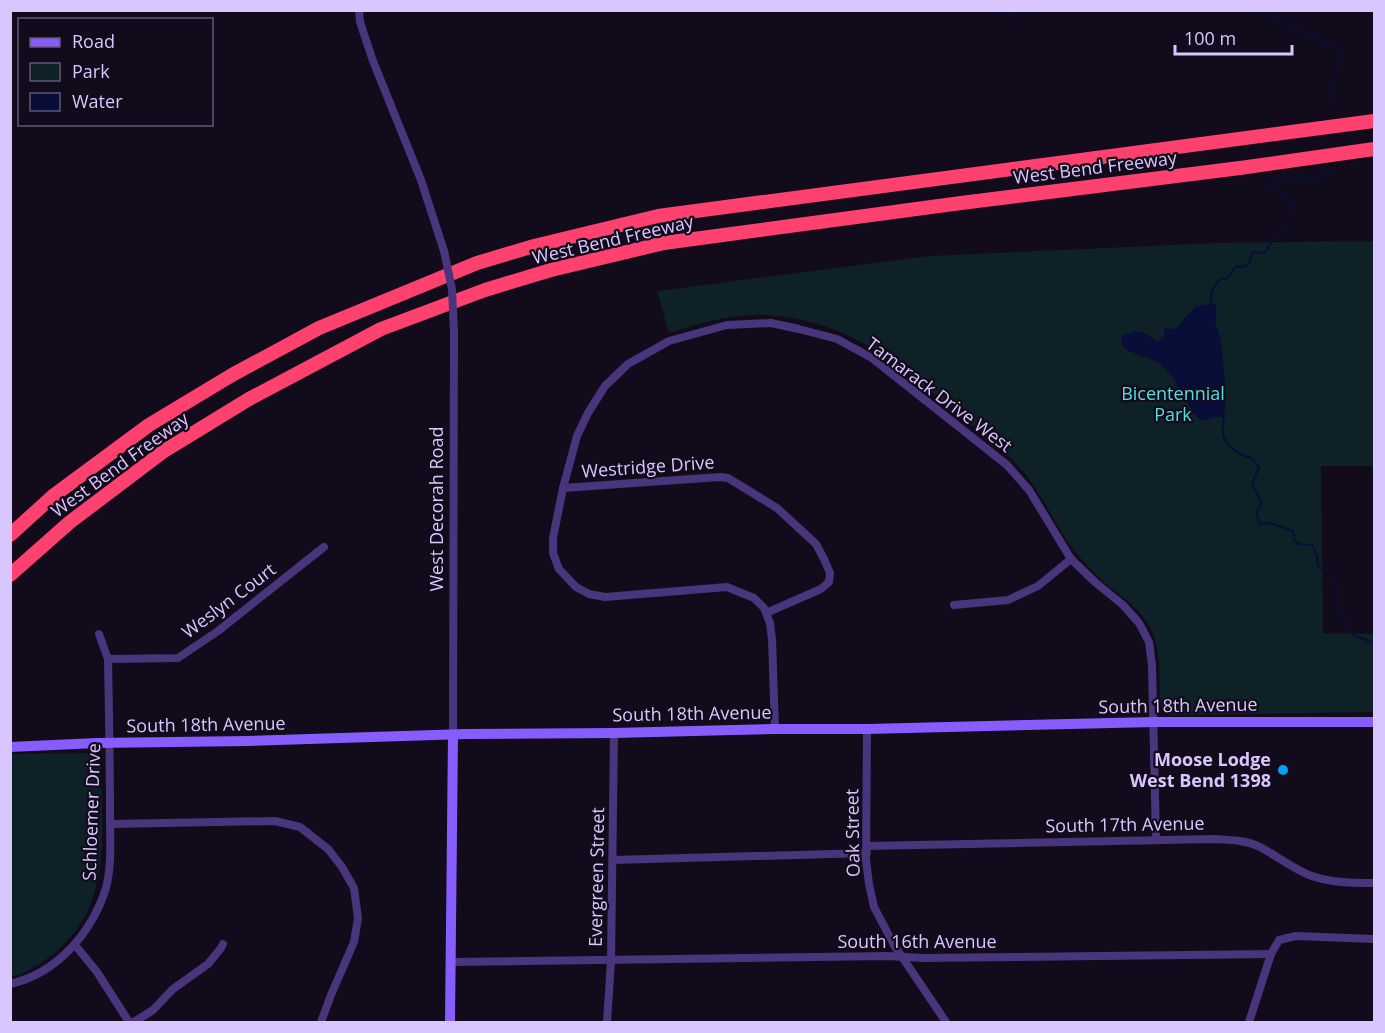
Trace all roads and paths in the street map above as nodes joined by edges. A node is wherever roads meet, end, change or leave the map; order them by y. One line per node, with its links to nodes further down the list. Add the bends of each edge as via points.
1 (359, 10): 18 (street, West Decorah Road, bridge, via 373,61 421,180 452,289)
2 (1374, 121): 5 (highway, West Bend Freeway, via 658,216 477,263 319,328 232,375 149,425 53,496)
3 (1374, 149): 8 (highway, West Bend Freeway, via 664,243 484,290 381,329 249,399 164,451 70,522)
4 (563, 488): 7 (street, Tamarack Drive West, via 577,436 588,413 605,386 628,364 669,341 727,325 771,323 837,339 872,358 1007,465 1029,490); 10 (street, Tamarack Drive West, via 553,553 559,569 576,587 605,597 727,587 754,598); 10 (street, Westridge Drive, via 720,477 777,508 816,544 830,573 829,582 821,589)
5 (10, 535)
6 (324, 547): 12 (street, Weslyn Court, via 178,658)
7 (1071, 560): 9 (street, via 1038,586 1008,600); 13 (street, Tamarack Drive West, via 1123,605 1149,642)
8 (10, 575)
9 (954, 605)
10 (766, 613): 15 (street, via 772,639)
11 (99, 634): 12 (street, Schloemer Drive)
12 (108, 659): 19 (street, Schloemer Drive)
13 (1154, 722): 14 (street, South 18th Avenue); 16 (street, South 18th Avenue); 22 (street, Tamarack Drive West)
14 (1374, 722)
15 (775, 729): 16 (street, South 18th Avenue); 17 (street, South 18th Avenue)
16 (867, 729): 23 (street, Oak Street)
17 (614, 733): 18 (street, South 18th Avenue); 24 (street, Evergreen Street)
18 (453, 735): 19 (street, South 18th Avenue); 32 (street, West Decorah Road)
19 (110, 743): 20 (street, South 18th Avenue); 21 (street, Schloemer Drive)
20 (10, 747)
21 (110, 824): 28 (street, Schloemer Drive, via 106,885 98,908); 36 (street, via 275,821 300,827 328,849 354,888 358,918 354,942)
22 (1156, 840): 23 (street, South 17th Avenue); 25 (street, South 17th Avenue, via 1241,841 1259,846 1311,876 1344,883)
23 (867, 850): 24 (street, South 17th Avenue); 30 (street, Oak Street, via 868,884 874,907)
24 (613, 860): 31 (street, Evergreen Street)
25 (1374, 883)
26 (1374, 939): 29 (street, via 1296,936 1280,940)
27 (223, 944): 35 (street, via 208,964)
28 (75, 945): 33 (street, Schloemer Drive, via 39,973); 34 (street)
29 (1271, 954): 30 (street, South 16th Avenue); 40 (street)
30 (903, 957): 31 (street, South 16th Avenue); 39 (street, Oak Street)
31 (611, 961): 32 (street, South 16th Avenue); 38 (street, Evergreen Street)
32 (450, 962): 37 (street, West Decorah Road)
33 (10, 984)
34 (129, 1023)
35 (134, 1023)
36 (321, 1023)
37 (450, 1023)
38 (607, 1023)
39 (946, 1023)
40 (1249, 1023)

